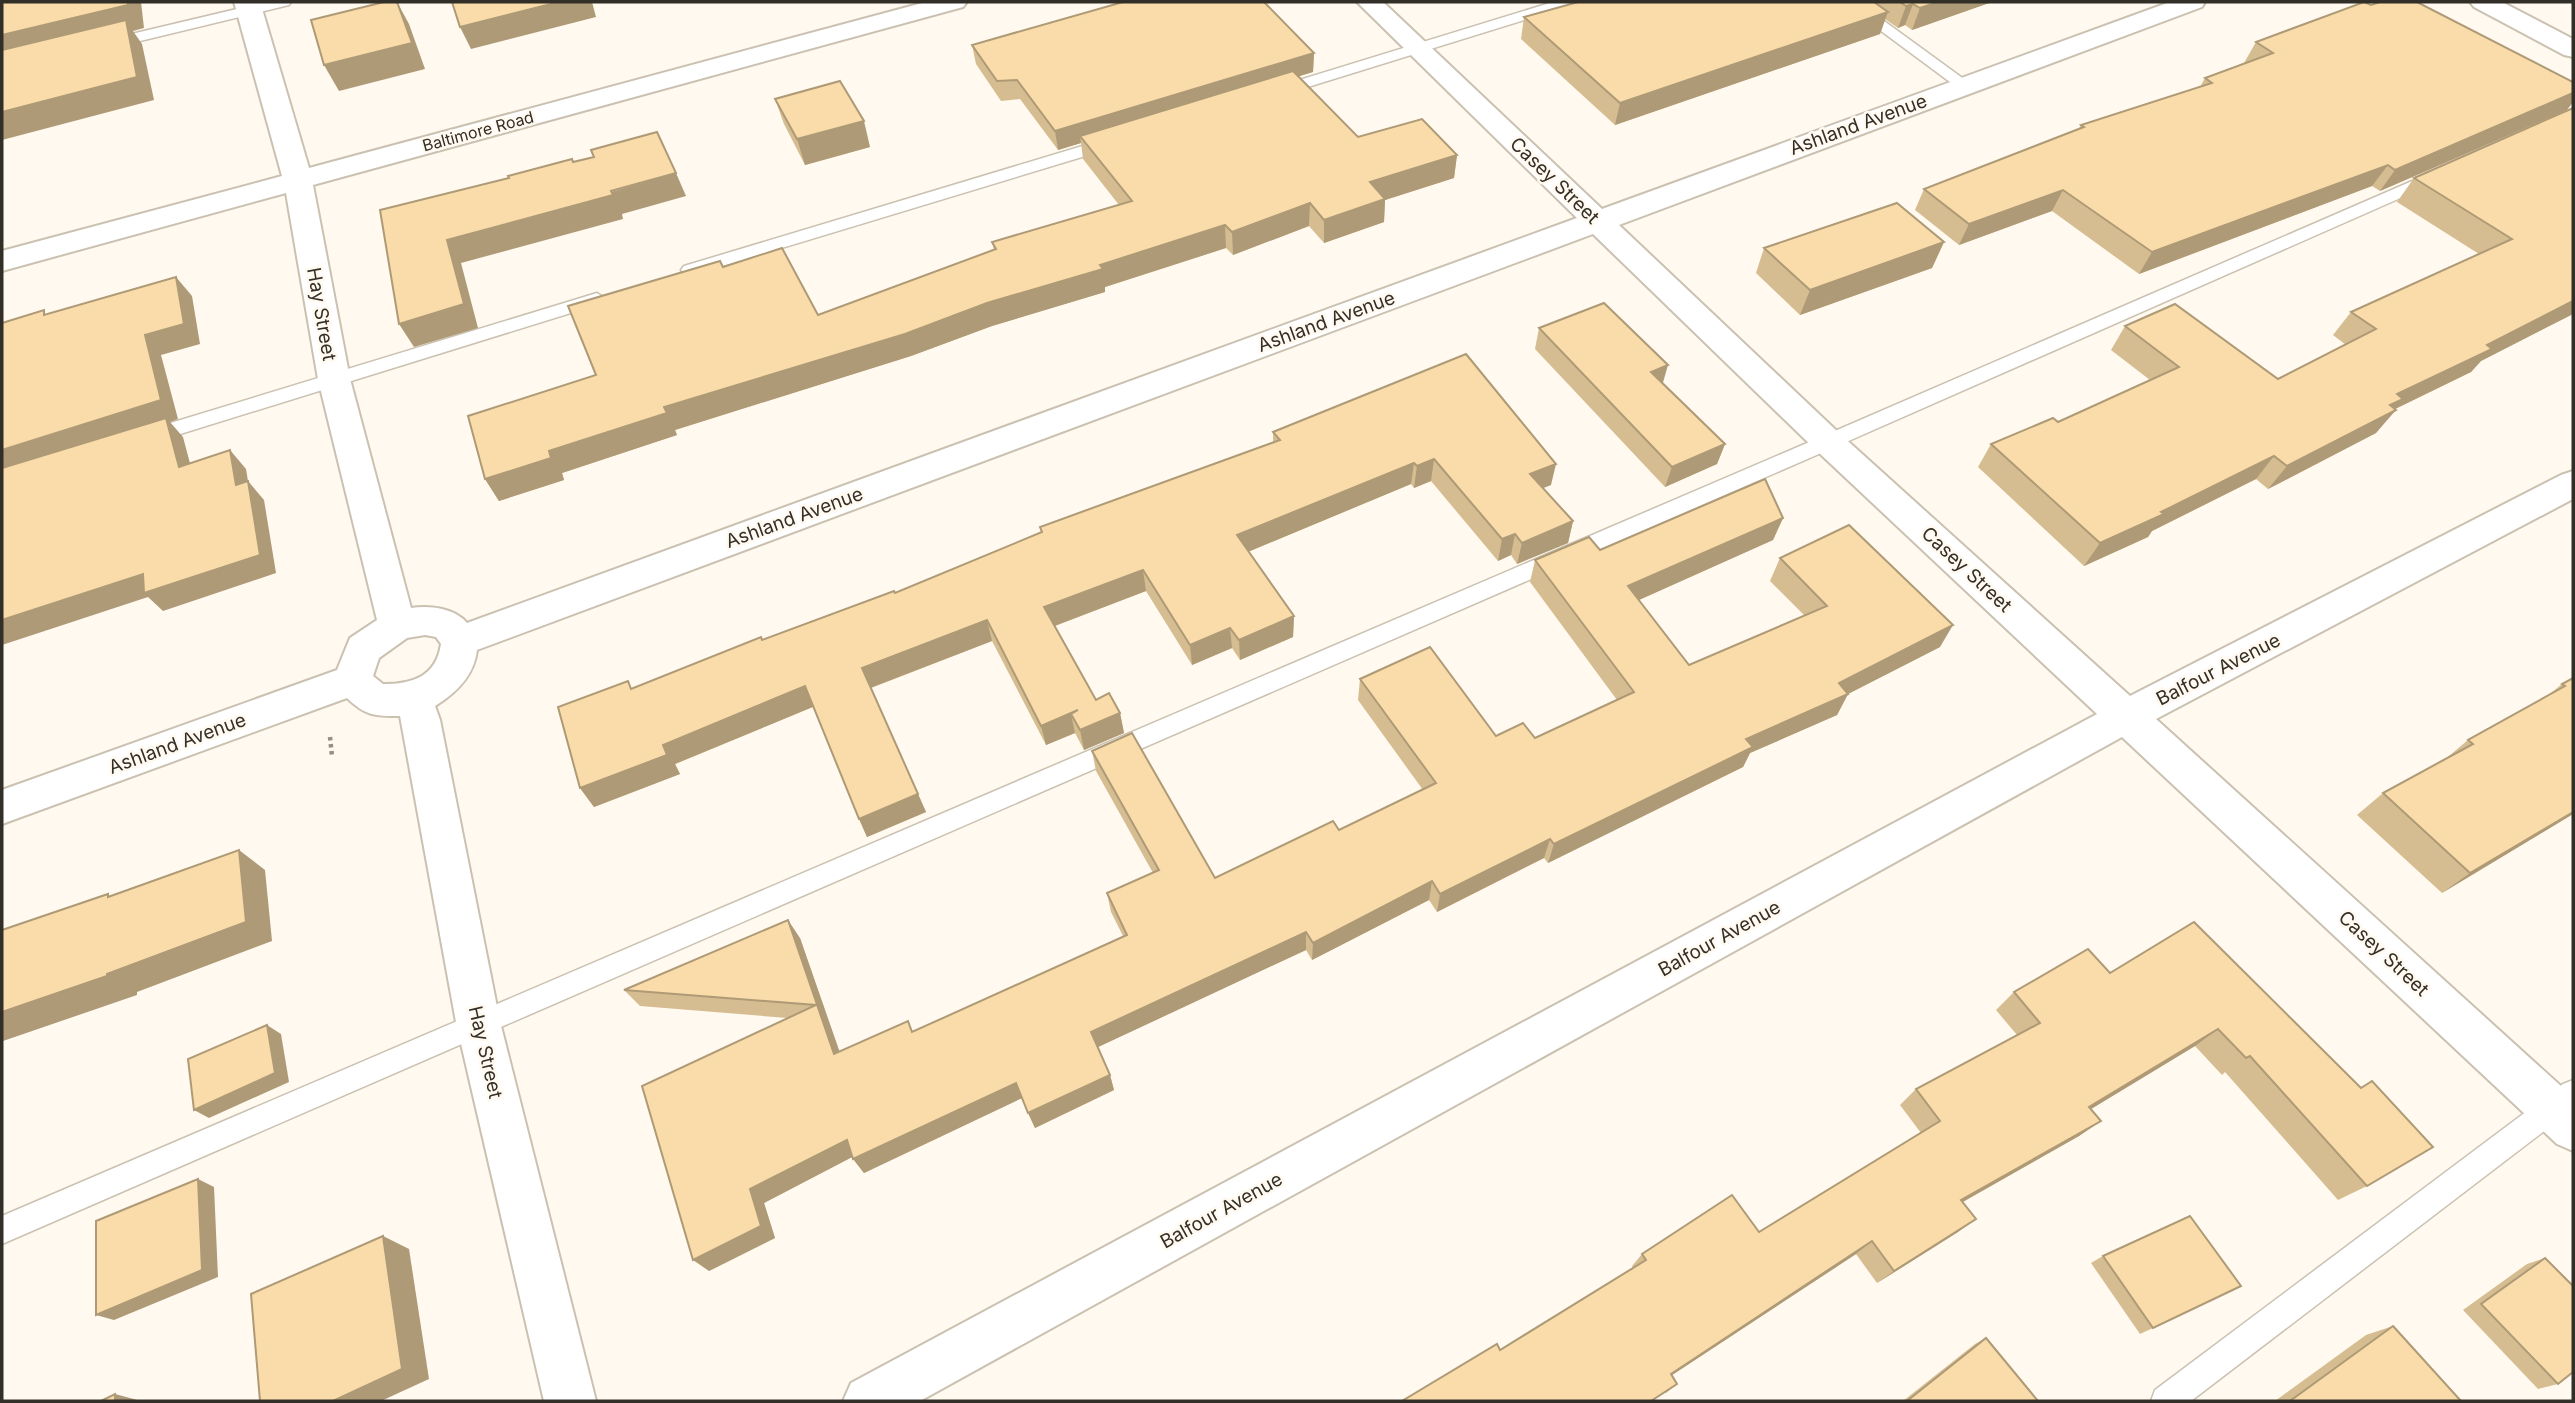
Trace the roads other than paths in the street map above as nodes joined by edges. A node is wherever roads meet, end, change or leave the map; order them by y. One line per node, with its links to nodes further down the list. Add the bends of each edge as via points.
1 (284, 2): 8 (lane)
2 (954, 2): 16 (street, Baltimore Road)
3 (1369, 2): 10 (street, Casey Street)
4 (1568, 2): 10 (lane)
5 (1849, 2): 12 (lane)
6 (2189, 2): 12 (street, Ashland Avenue)
7 (2483, 2): 11 (street)
8 (248, 6): 9 (lane); 16 (street, Hay Street)
9 (93, 48)
10 (1419, 49): 13 (lane); 17 (street, Casey Street)
11 (2573, 49)
12 (1964, 85): 17 (street, Ashland Avenue)
13 (1259, 97)
14 (1125, 138): 19 (lane)
15 (2459, 165): 23 (lane)
16 (298, 180): 18 (street, Baltimore Road); 21 (street, Hay Street)
17 (1598, 221): 23 (street, Casey Street); 26 (street, Ashland Avenue)
18 (2, 261)
19 (671, 276)
20 (618, 292): 21 (lane)
21 (334, 379): 22 (lane); 25 (street, Hay Street)
22 (135, 442)
23 (1828, 442): 29 (street, Casey Street); 31 (lane)
24 (2573, 484): 29 (street, Balfour Avenue)
25 (397, 626): 26 (street, via 425,620 448,626); 27 (street, via 363,649)
26 (460, 641): 28 (street, via 457,662 441,683)
27 (353, 680): 28 (street, via 374,700); 30 (street, Ashland Avenue)
28 (413, 700): 31 (street, Hay Street, via 421,720)
29 (2127, 716): 32 (street, Casey Street); 35 (street, Balfour Avenue)
30 (2, 807)
31 (478, 1022): 33 (lane); 34 (street, Hay Street)
32 (2566, 1110): 36 (lane)
33 (2, 1230)
34 (570, 1401)
35 (869, 1401)
36 (2166, 1401)

